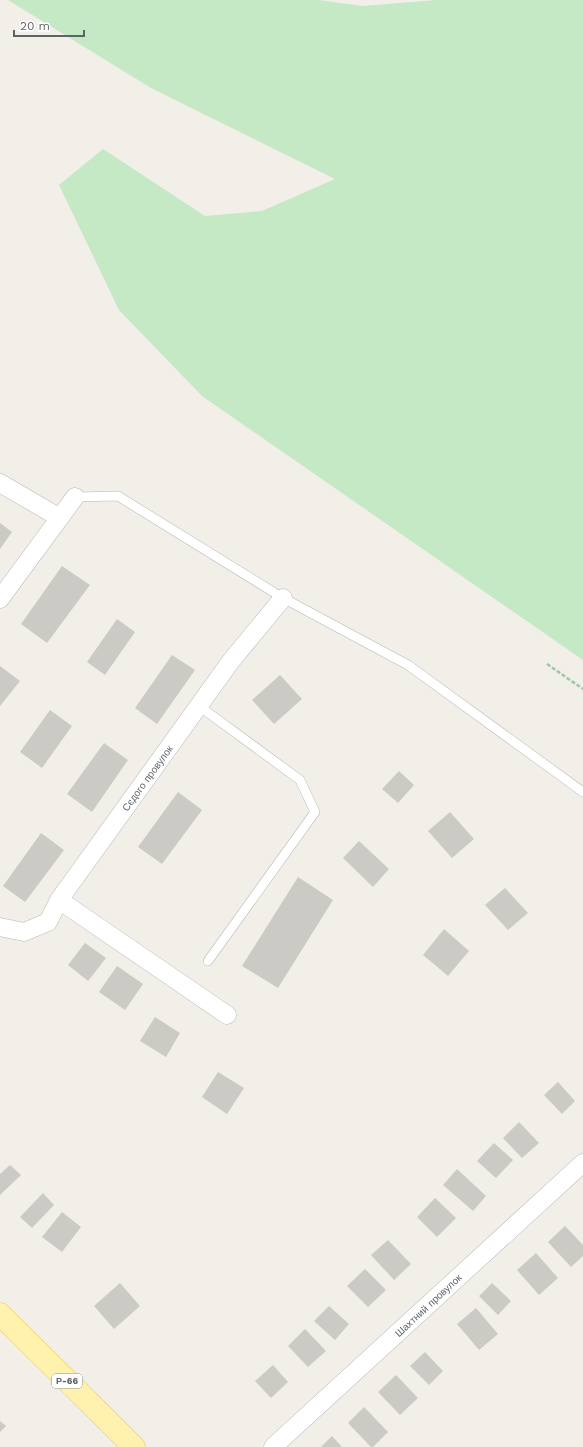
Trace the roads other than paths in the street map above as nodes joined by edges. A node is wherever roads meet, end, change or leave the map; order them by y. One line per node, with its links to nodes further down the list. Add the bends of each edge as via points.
1 (0, 483): 3 (street)
2 (75, 497): 3 (street); 5 (lane, via 118,496)
3 (60, 518): 4 (street)
4 (0, 598)
5 (283, 598): 6 (street, Сєдого провулок, via 231,661); 7 (lane, via 408,665)
6 (199, 706): 8 (street, Сєдого провулок); 10 (lane, via 300,780 315,812)
7 (583, 792)
8 (59, 900): 9 (street, Сєдого провулок, via 48,922 24,932); 11 (street)
9 (0, 927)
10 (208, 961)
11 (227, 1015)
12 (583, 1163): 15 (street, Шахтний провулок)
13 (0, 1314): 14 (main road, Р-66)
14 (134, 1447)
15 (273, 1447)

